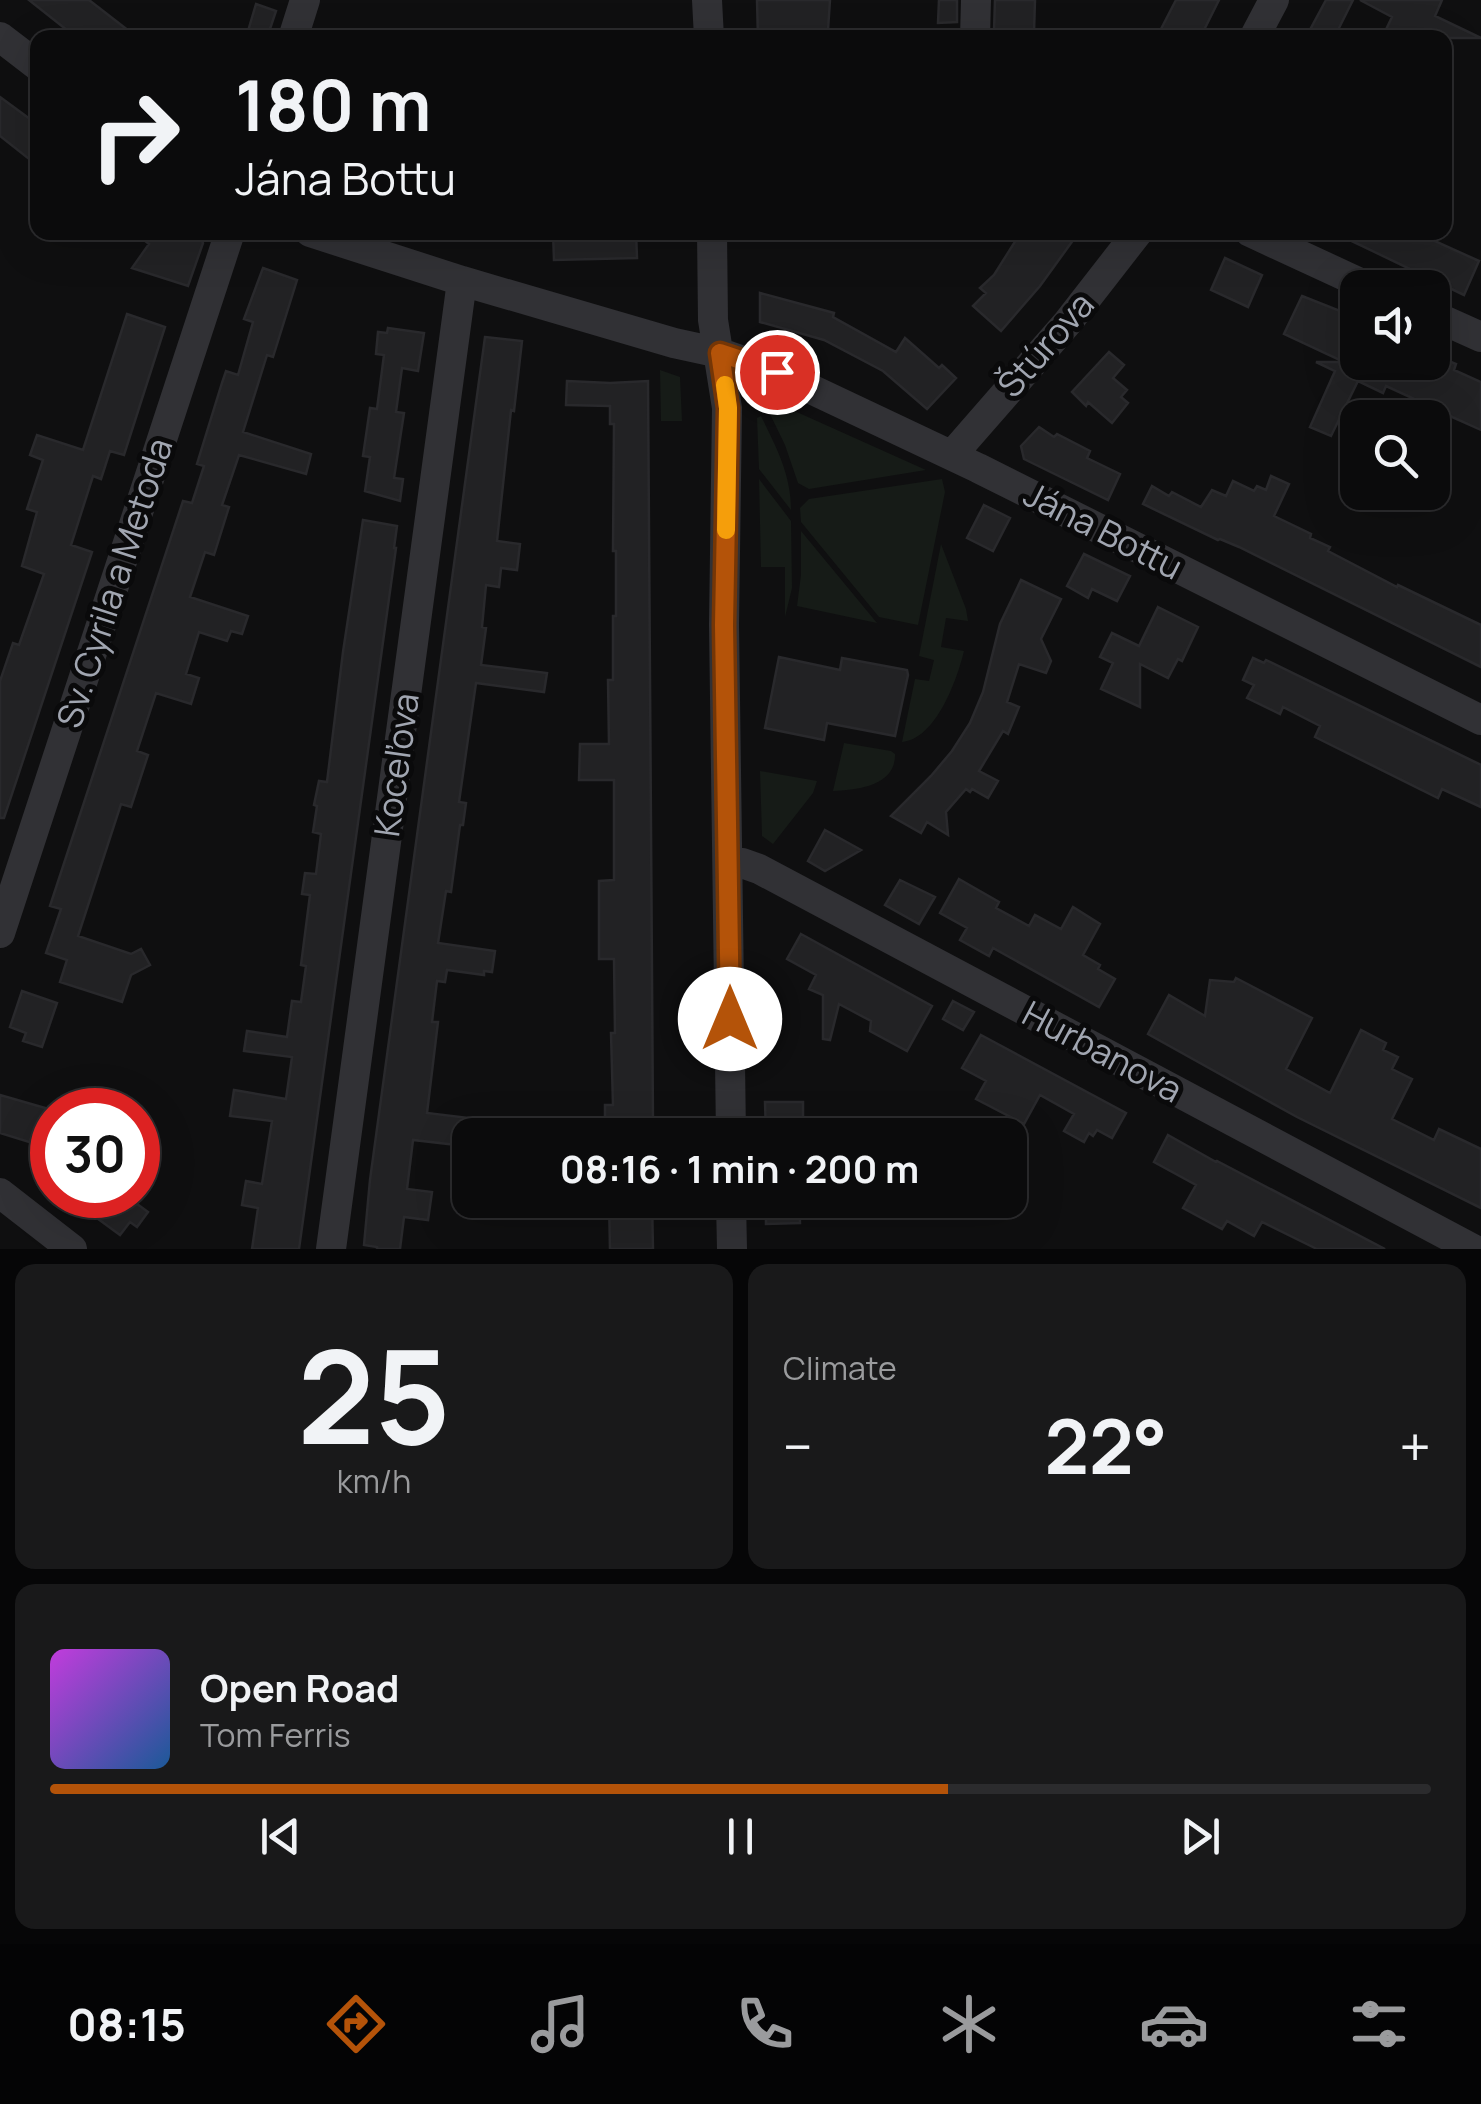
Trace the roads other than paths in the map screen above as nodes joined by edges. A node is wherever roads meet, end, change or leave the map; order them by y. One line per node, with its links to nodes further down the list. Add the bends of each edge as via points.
1 (306, 0): 5 (street)
2 (707, 0): 6 (street)
3 (976, 0): 7 (street)
4 (1274, 0): 8 (street)
5 (297, 30)
6 (709, 30)
7 (976, 30)
8 (1258, 30)
9 (0, 37): 10 (street)
10 (30, 60)
11 (227, 240): 24 (street, Sv. Cyrila a Metoda)
12 (334, 240): 17 (street, Jána Bottu)
13 (712, 240): 20 (street)
14 (1132, 240): 21 (street, Štúrova)
15 (1267, 240): 16 (street)
16 (1340, 274)
17 (462, 282): 20 (street, Jána Bottu); 29 (street, Koceľova)
18 (1450, 323): 19 (street)
19 (1481, 337)
20 (720, 353): 21 (street, Jána Bottu, via 777,372); 23 (street, via 728,408)
21 (952, 455): 22 (street, Jána Bottu)
22 (1481, 720)
23 (728, 862): 25 (street); 31 (street, Hurbanova, via 758,870)
24 (0, 933)
25 (730, 1118)
26 (0, 1193): 28 (street)
27 (731, 1218): 30 (street)
28 (72, 1249)
29 (331, 1249)
30 (732, 1249)
31 (1473, 1249)

